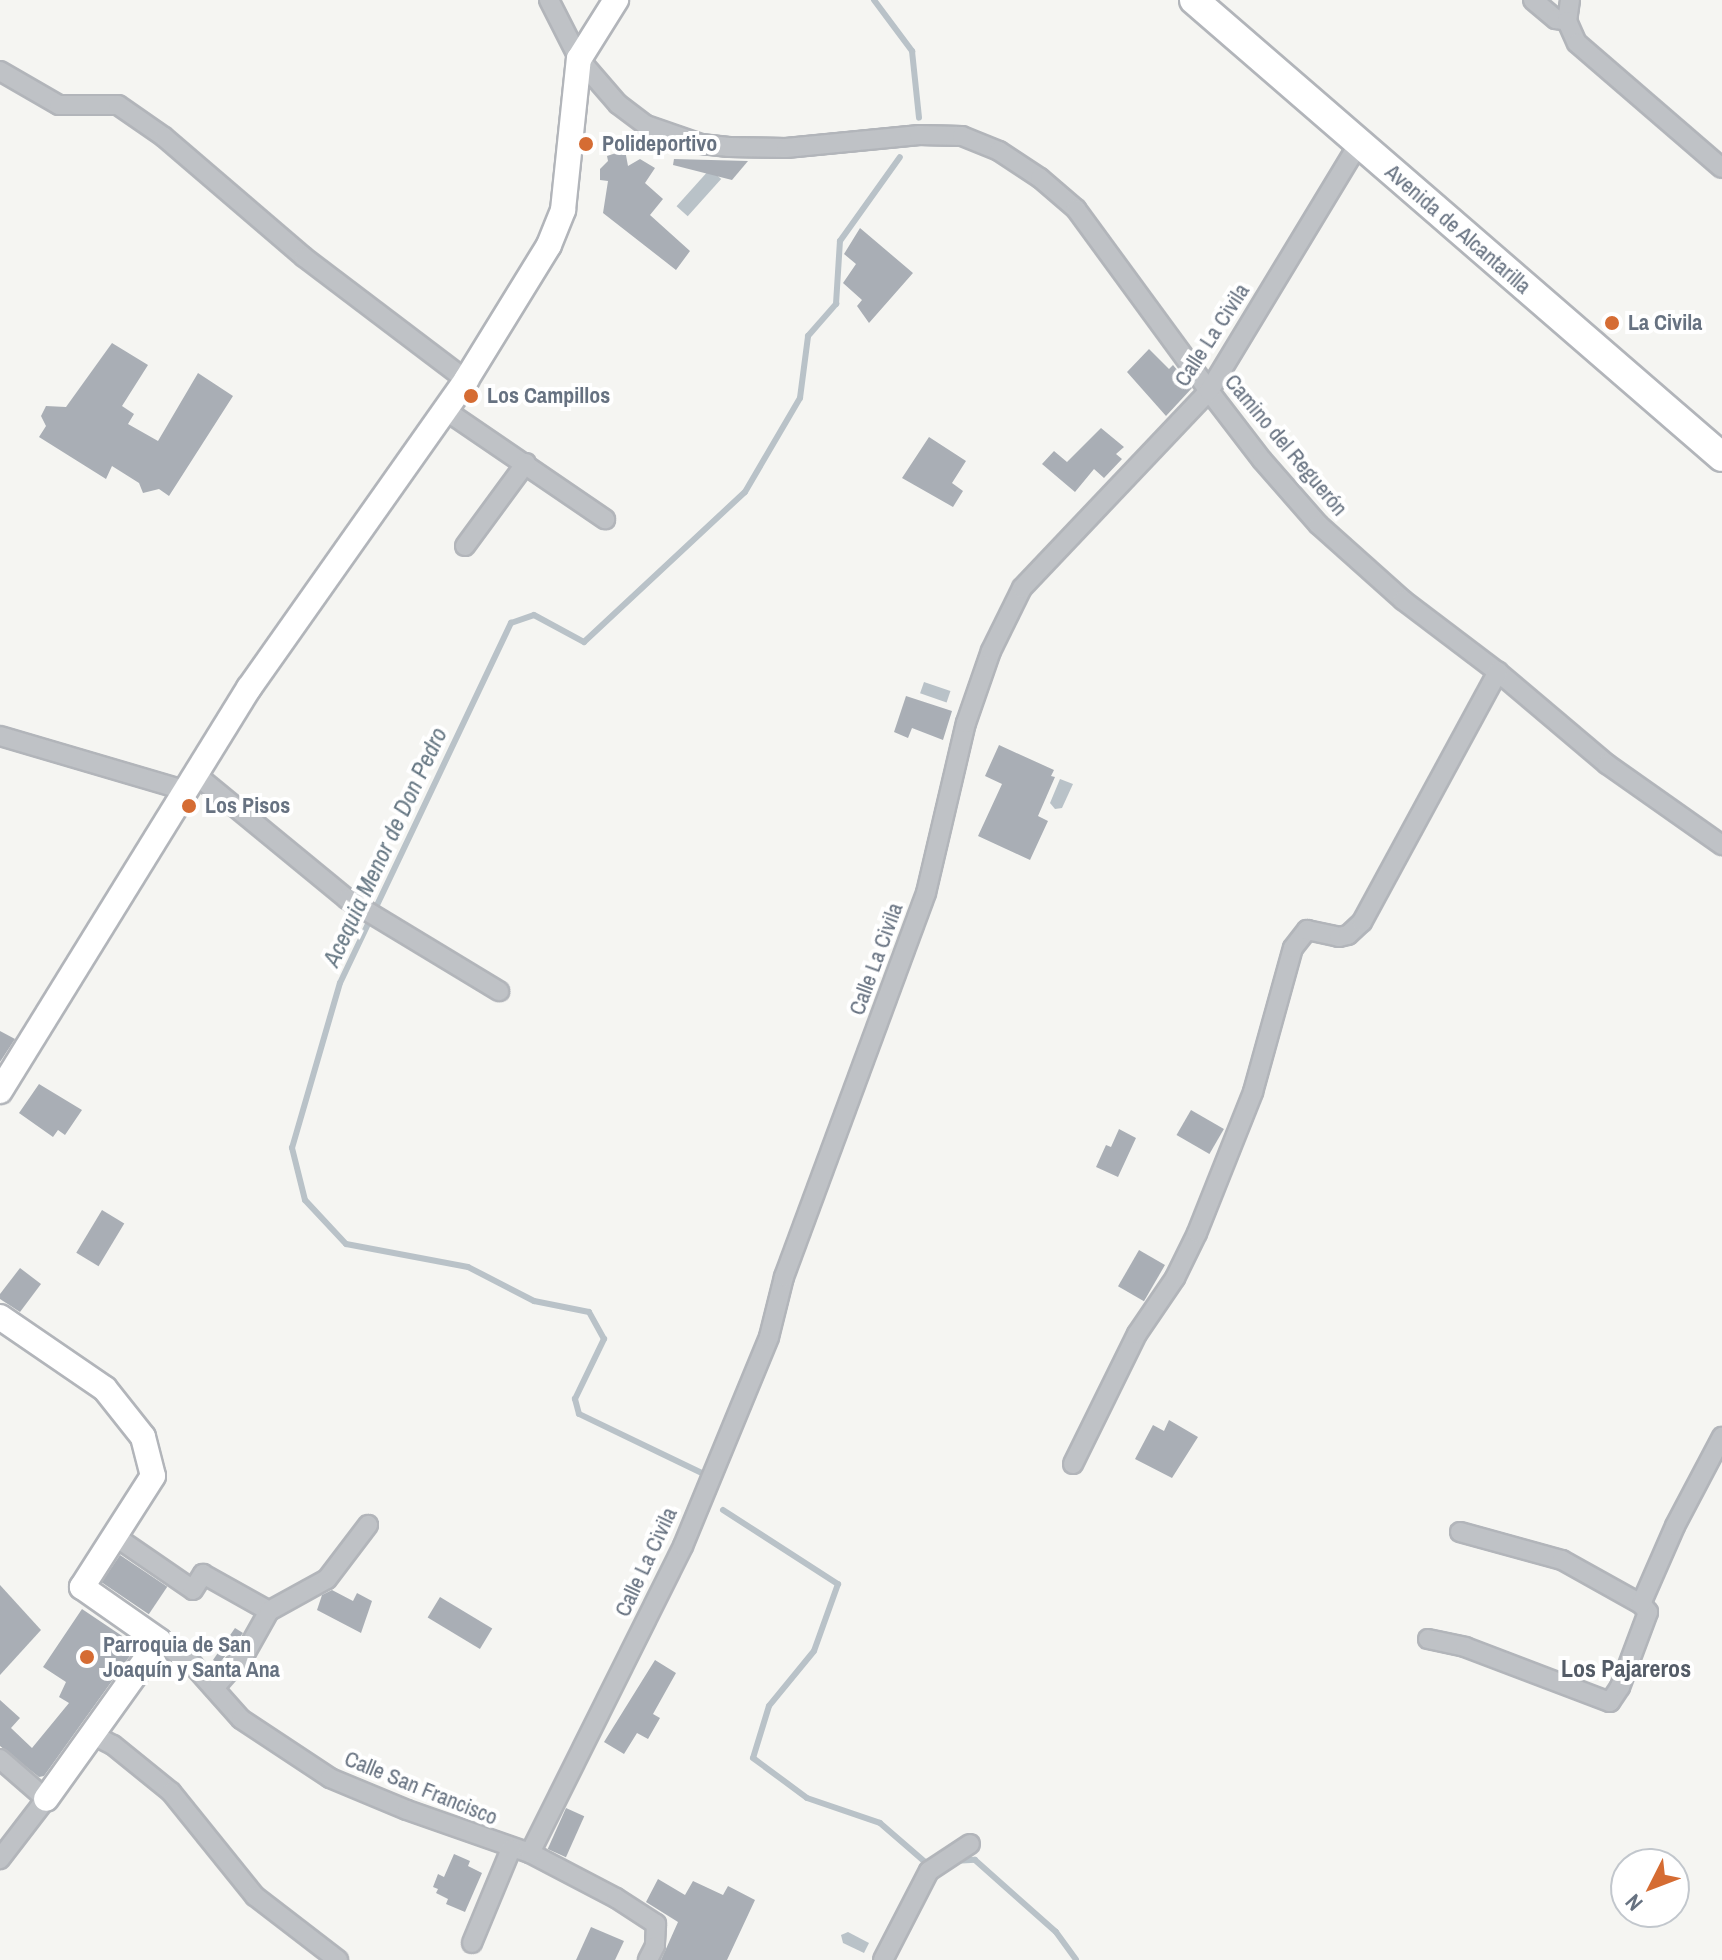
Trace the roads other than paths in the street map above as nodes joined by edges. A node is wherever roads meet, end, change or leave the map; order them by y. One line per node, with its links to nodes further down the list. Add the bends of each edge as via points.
1 (549, 0): 7 (street, Camino del Reguerón)
2 (616, 0): 7 (main road)
3 (1194, 0): 9 (main road, Avenida de Alcantarilla)
4 (1533, 0): 6 (street, via 1556,19)
5 (1570, 0): 6 (street)
6 (1567, 21): 10 (street, via 1582,47)
7 (579, 59): 11 (main road, via 563,210 549,245); 12 (street, Camino del Reguerón, via 618,104 646,125 701,144 786,148 962,136 999,151 1076,209)
8 (0, 71): 11 (street, via 59,105 118,105)
9 (1359, 143): 12 (street, Calle La Civila); 14 (main road, Avenida de Alcantarilla)
10 (1722, 168)
11 (466, 380): 13 (main road)
12 (1209, 391): 18 (street, Camino del Reguerón, via 1319,525 1403,600); 40 (street, Calle La Civila, via 1022,588 991,651 966,723 926,893 784,1277 769,1337 683,1546)
13 (445, 410): 15 (street); 20 (main road)
14 (1722, 457)
15 (526, 463): 16 (street); 17 (street)
16 (605, 519)
17 (465, 546)
18 (1498, 672): 21 (street, Camino del Reguerón, via 1607,764); 26 (street, via 1362,922 1339,937 1307,930 1293,948 1253,1092 1197,1233 1175,1278 1137,1334)
19 (0, 736): 20 (street)
20 (189, 782): 22 (street, via 347,899); 23 (main road)
21 (1722, 845)
22 (499, 991)
23 (0, 1091)
24 (0, 1317): 29 (main road, via 105,1389 143,1437 153,1476)
25 (1722, 1437): 30 (street)
26 (1073, 1464)
27 (368, 1525): 31 (street, via 327,1579)
28 (1460, 1532): 30 (street, via 1562,1560)
29 (116, 1537): 31 (street, via 193,1590 203,1574); 33 (main road, via 82,1587)
30 (1641, 1604): 32 (street, via 1648,1612 1610,1702 1465,1647)
31 (269, 1611): 34 (street, via 246,1652)
32 (1428, 1639)
33 (159, 1641): 34 (street, Calle San Francisco); 35 (main road)
34 (214, 1688): 39 (street, Calle San Francisco, via 241,1719 330,1778)
35 (95, 1736): 37 (main road); 43 (street, via 171,1792 255,1896)
36 (0, 1759): 37 (street)
37 (46, 1799): 41 (street)
38 (970, 1844): 45 (street, via 929,1871)
39 (511, 1849): 40 (street, Calle San Francisco); 42 (street)
40 (530, 1853): 44 (street, Calle San Francisco, via 656,1924)
41 (0, 1859)
42 (472, 1943)
43 (338, 1960)
44 (648, 1960)
45 (883, 1960)

